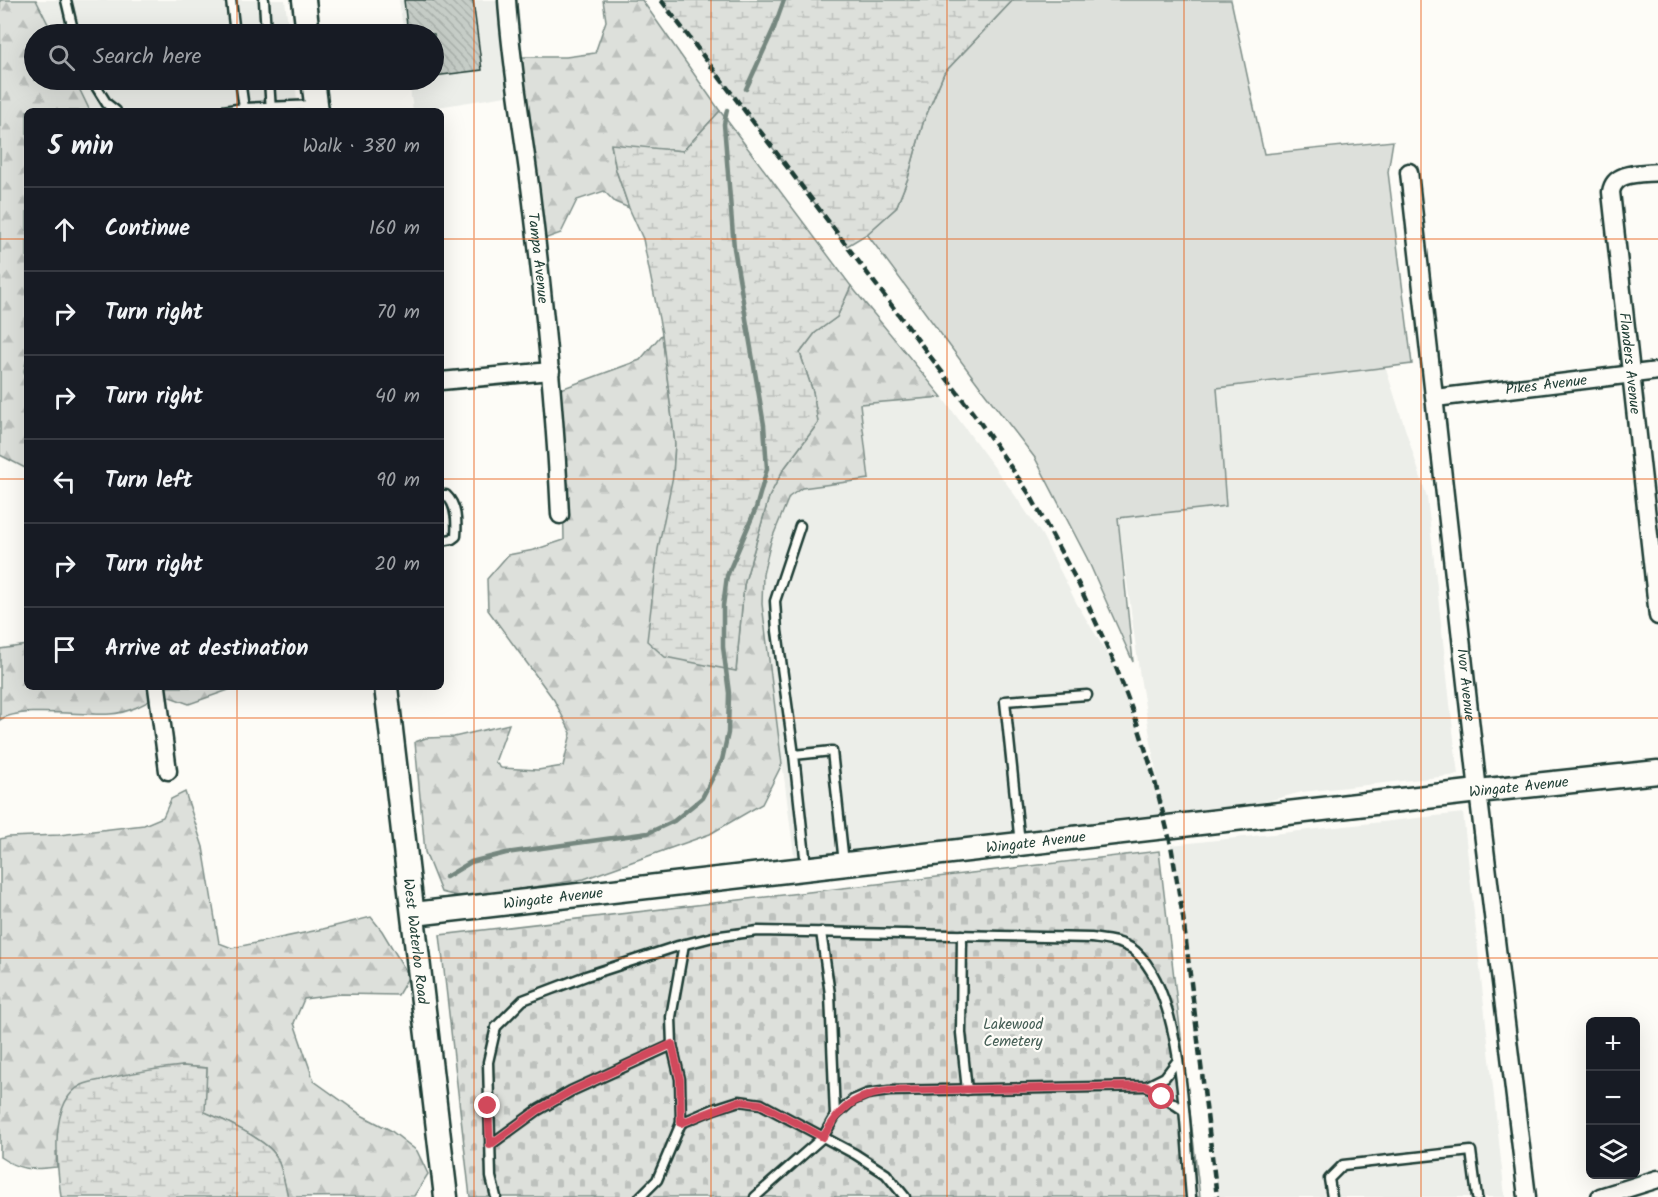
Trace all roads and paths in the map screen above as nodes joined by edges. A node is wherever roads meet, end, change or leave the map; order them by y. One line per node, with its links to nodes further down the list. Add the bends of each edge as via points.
1 (66, 0): 6 (lane)
2 (231, 0): 7 (lane)
3 (264, 0): 8 (lane)
4 (304, 0): 9 (street)
5 (507, 0): 20 (street, Tampa Avenue)
6 (72, 24)
7 (234, 24)
8 (265, 24)
9 (307, 24)
10 (98, 90): 14 (lane)
11 (241, 90): 15 (lane)
12 (270, 90): 16 (lane)
13 (314, 90): 17 (street)
14 (113, 108)
15 (244, 108)
16 (271, 108)
17 (317, 108)
18 (1409, 172): 24 (street, Ivor Avenue)
19 (1658, 172): 22 (street, Flanders Avenue, via 1621,177 1612,186)
20 (551, 371): 23 (street); 26 (street, Tampa Avenue)
21 (1658, 371): 22 (street, Pikes Avenue)
22 (1631, 374): 24 (street, Pikes Avenue); 29 (street, Flanders Avenue)
23 (444, 381)
24 (1435, 398): 36 (street, Ivor Avenue)
25 (444, 495): 28 (lane, via 452,501 457,525 456,536)
26 (560, 515)
27 (800, 526): 33 (lane, via 775,601)
28 (444, 540)
29 (1658, 616)
30 (157, 690): 34 (street)
31 (386, 690): 40 (street, West Waterloo Road)
32 (1087, 695): 37 (lane, via 1005,701)
33 (794, 754): 38 (lane, via 832,751); 39 (lane)
34 (168, 771)
35 (1658, 772): 36 (street, Wingate Avenue)
36 (1478, 790): 37 (street, Wingate Avenue); 62 (street, Ivor Avenue)
37 (1020, 845): 38 (street, Wingate Avenue)
38 (844, 866): 39 (street, Wingate Avenue)
39 (806, 870): 40 (street, Wingate Avenue)
40 (414, 914): 54 (street, West Waterloo Road)
41 (821, 932): 42 (lane); 43 (lane, via 758,931); 49 (lane, via 830,994)
42 (962, 935): 45 (lane, via 1091,938 1115,941 1134,950 1152,971 1166,1002); 47 (lane, via 961,1033)
43 (684, 944): 44 (lane, via 671,1017); 52 (lane, via 523,1000 496,1028 488,1062)
44 (672, 1044): 50 (lane, via 680,1079); 52 (lane, via 571,1091)
45 (1179, 1060): 46 (lane, via 1165,1077); 48 (lane)
46 (1147, 1086): 47 (lane); 48 (lane)
47 (967, 1090): 49 (lane, via 867,1094)
48 (1183, 1110): 59 (lane)
49 (835, 1116): 51 (lane)
50 (681, 1123): 51 (lane, via 739,1101 761,1104); 56 (lane, via 657,1180)
51 (823, 1137): 57 (lane); 58 (lane, via 886,1174)
52 (490, 1145): 55 (lane)
53 (1658, 1179): 63 (street)
54 (446, 1197)
55 (496, 1197)
56 (640, 1197)
57 (756, 1197)
58 (905, 1197)
59 (1191, 1197)
60 (1332, 1197): 61 (lane, via 1329,1179 1343,1165 1471,1151)
61 (1477, 1197)
62 (1527, 1197)
63 (1600, 1197)

